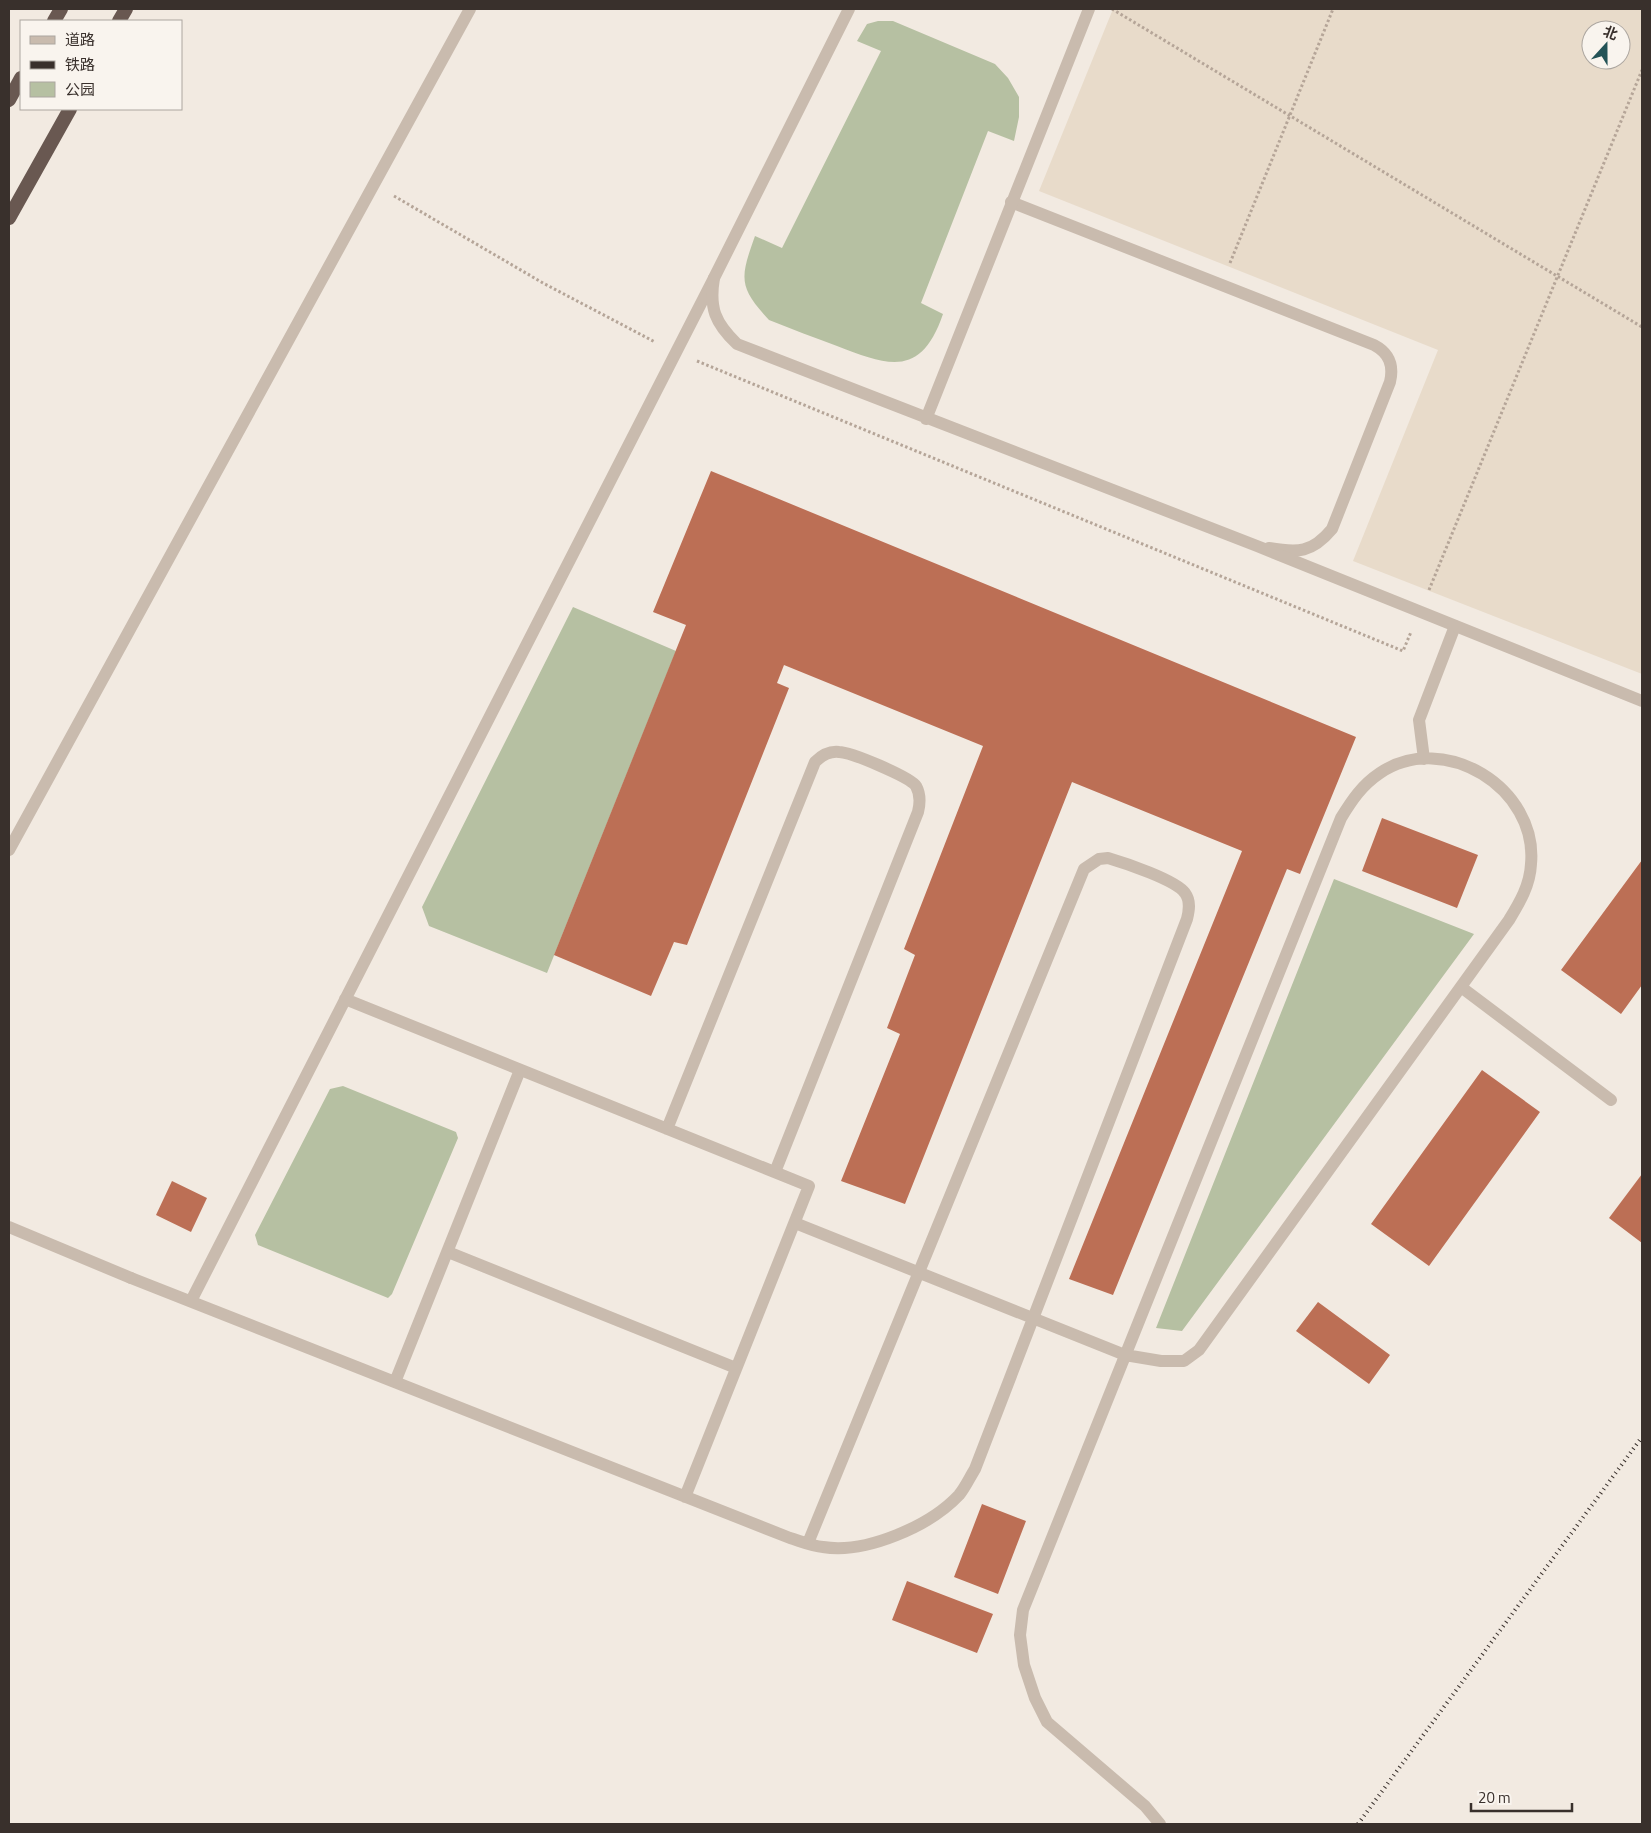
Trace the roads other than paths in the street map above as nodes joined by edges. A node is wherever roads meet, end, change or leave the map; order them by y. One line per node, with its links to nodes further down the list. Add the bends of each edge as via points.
1 (61, 9): 6 (highway)
2 (126, 9): 7 (highway)
3 (470, 9): 19 (street)
4 (849, 9): 13 (street)
5 (1089, 9): 11 (street)
6 (55, 20)
7 (120, 20)
8 (20, 80): 9 (highway)
9 (9, 100)
10 (69, 110): 12 (highway)
11 (1011, 202): 14 (street); 15 (street, via 1374,345 1388,356 1392,373 1390,382 1332,529 1312,548 1299,551)
12 (9, 218)
13 (714, 278): 14 (street, via 711,296 715,314 724,331 737,344); 21 (street)
14 (926, 420): 15 (street)
15 (1257, 546): 16 (street)
16 (1455, 626): 17 (street); 18 (street, via 1419,720)
17 (1642, 701)
18 (1424, 759): 20 (street, via 1440,758 1471,766 1496,782 1516,805 1528,833 1532,864 1525,893); 32 (street, via 1409,760 1380,772 1357,792 1341,818)
19 (9, 850)
20 (1461, 987): 23 (street); 32 (street, via 1199,1350 1184,1361)
21 (345, 999): 22 (street); 30 (street)
22 (520, 1070): 24 (street); 28 (street)
23 (1611, 1100)
24 (667, 1129): 25 (street); 25 (street, via 815,762 830,752 844,752 904,776 917,788 918,812)
25 (774, 1172): 26 (street, via 809,1186)
26 (795, 1223): 29 (street); 33 (street)
27 (9, 1227): 30 (street)
28 (448, 1252): 33 (street); 34 (street)
29 (918, 1272): 31 (street); 31 (street, via 1084,869 1099,859 1108,858 1165,880 1186,894 1187,919); 36 (street)
30 (190, 1301): 34 (street)
31 (1033, 1318): 32 (street); 36 (street, via 974,1469 960,1494 936,1516 888,1539 859,1546 824,1548)
32 (1125, 1355): 37 (street, via 1023,1610 1020,1635 1027,1674 1047,1722 1145,1806)
33 (736, 1368): 35 (street)
34 (395, 1382): 35 (street)
35 (685, 1497): 36 (street)
36 (808, 1543)
37 (1160, 1824)

